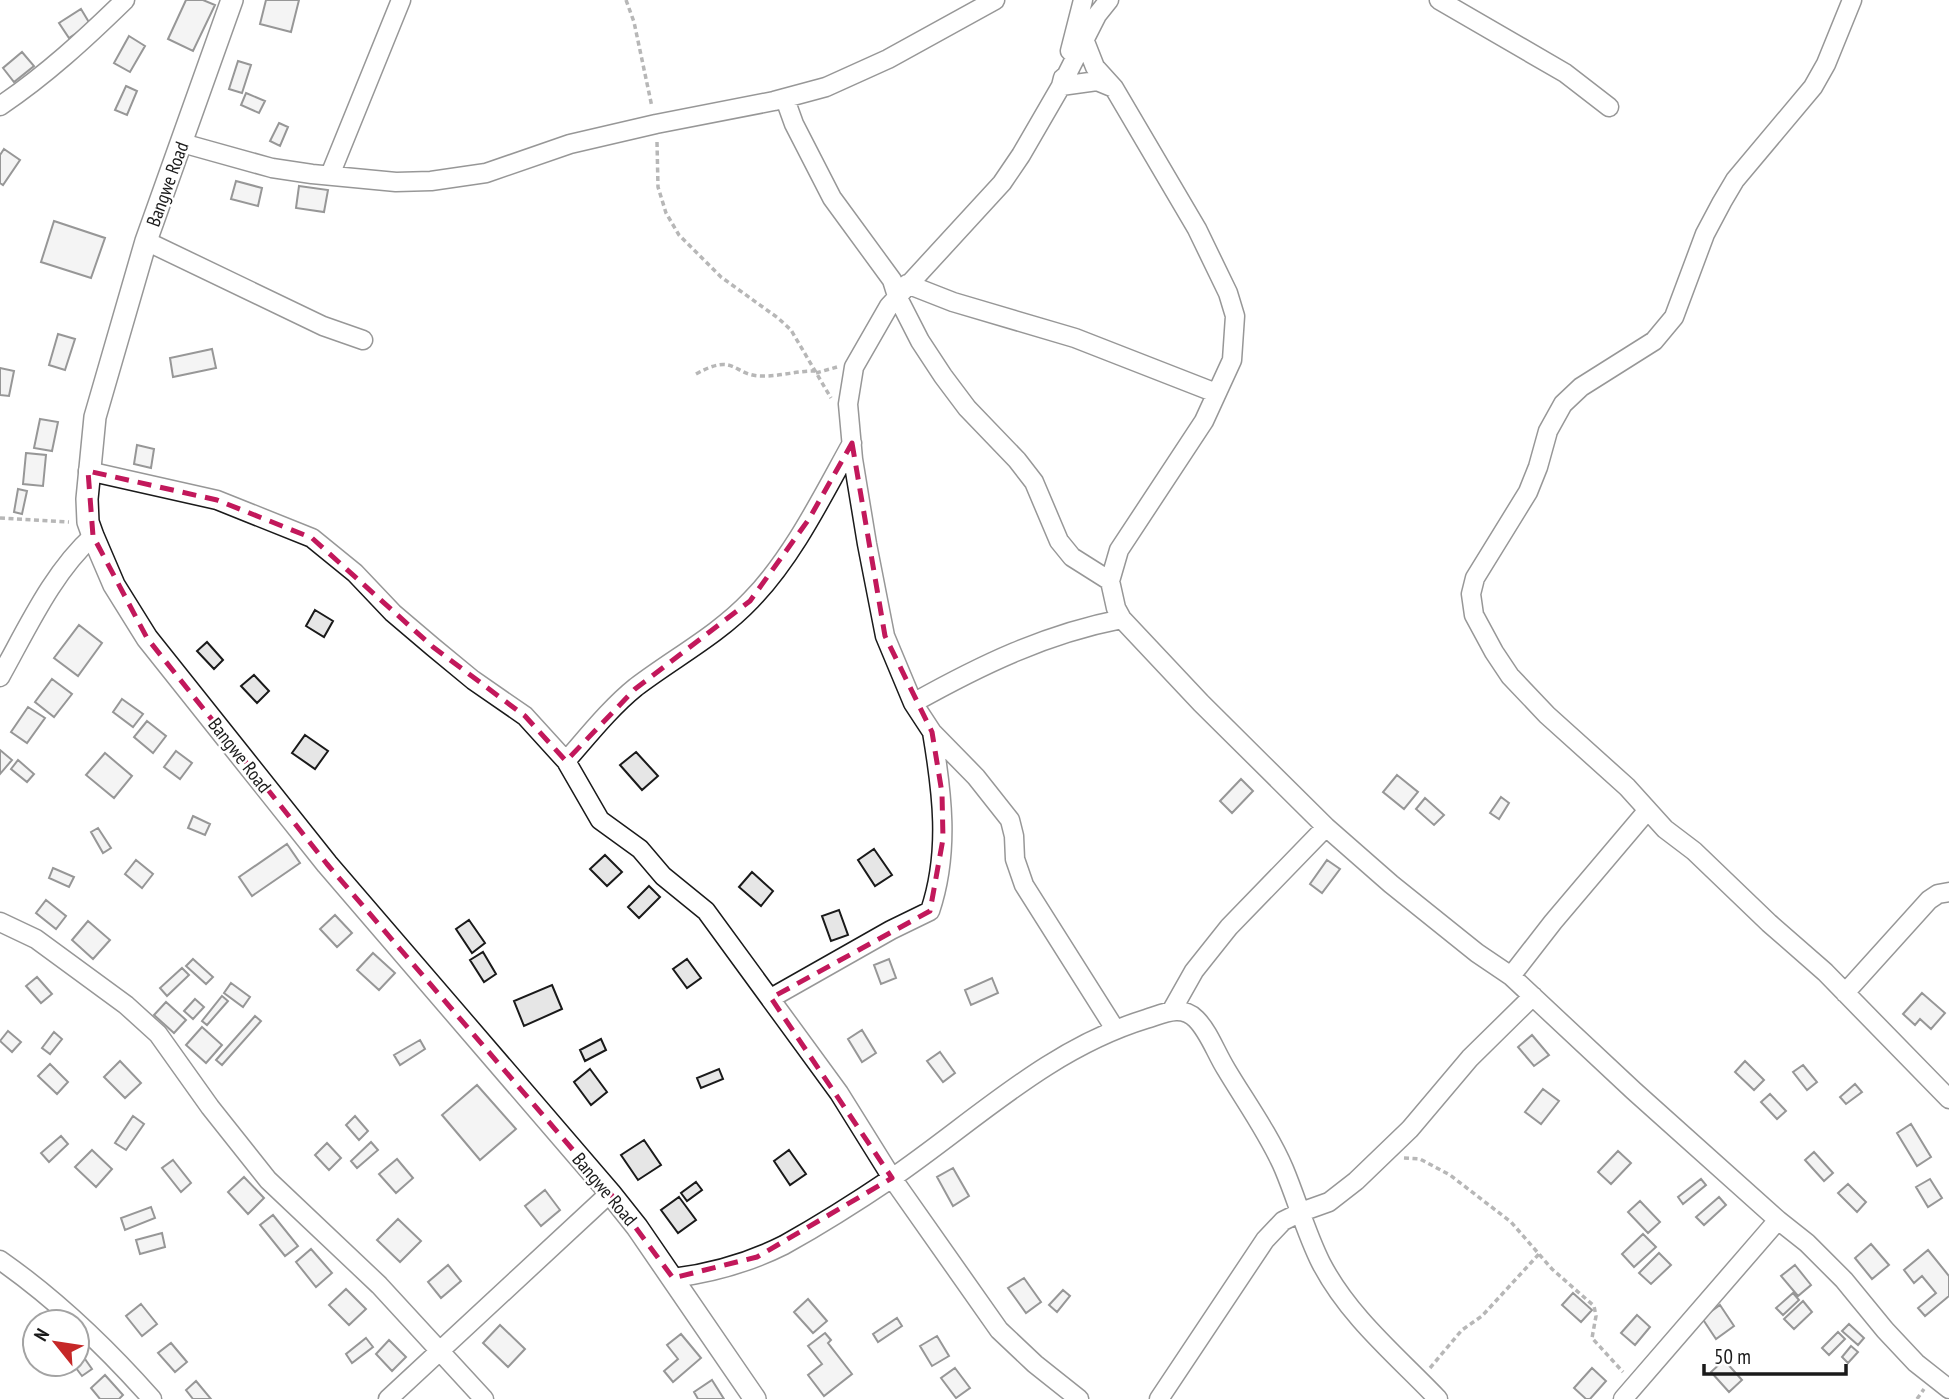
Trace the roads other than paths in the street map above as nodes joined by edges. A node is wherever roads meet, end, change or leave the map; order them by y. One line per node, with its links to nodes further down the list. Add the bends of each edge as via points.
1 (125, 0): 13 (street, via 51,70)
2 (232, 0): 15 (street, Bangwe Road)
3 (401, 0): 16 (street)
4 (995, 0): 12 (street, via 888,59 826,88)
5 (1109, 0): 9 (street)
6 (1439, 0): 14 (street, via 1565,73)
7 (1852, 0): 30 (street, via 1813,87 1722,202 1674,317 1654,341 1581,387 1558,413 1528,492 1475,578 1471,594 1474,615 1510,676)
8 (1080, 1): 10 (street)
9 (1084, 39): 10 (street); 11 (street, via 1095,67)
10 (1061, 86): 11 (street, via 1097,81); 18 (street, via 1002,183)
11 (1114, 88): 20 (street, via 1197,229 1228,293 1235,316 1232,360)
12 (785, 99): 16 (street, via 570,144 486,173 431,181); 18 (street, via 832,198)
13 (0, 106)
14 (1609, 107)
15 (182, 143): 16 (street, via 272,168); 17 (street, Bangwe Road)
16 (330, 176)
17 (146, 241): 19 (street, via 323,326); 22 (street, Bangwe Road, via 95,417)
18 (902, 290): 20 (street, via 1074,338); 21 (street, via 854,367 848,404); 24 (street, via 920,341 967,408 1034,482 1059,541 1072,557)
19 (363, 340)
20 (1216, 393): 24 (street, via 1204,421 1119,550)
21 (852, 443): 27 (street, via 885,636); 29 (street, via 809,519 750,601 635,689)
22 (88, 471): 23 (street, Bangwe Road); 29 (street, via 217,500 312,538 433,647 525,716)
23 (90, 529): 26 (street); 42 (street, Bangwe Road, via 114,585 147,638 327,864)
24 (1110, 581): 25 (street)
25 (1122, 619): 27 (street, via 1031,643); 31 (street)
26 (0, 677)
27 (913, 703): 28 (street)
28 (932, 732): 37 (street, via 942,793 943,839 937,892 930,911); 39 (street, via 1010,820 1024,885)
29 (566, 761): 37 (street, via 600,820 640,849 663,876 706,911)
30 (1647, 811): 34 (street); 35 (street)
31 (1326, 827): 34 (street); 38 (street, via 1229,927 1194,971)
32 (1949, 892): 35 (street, via 1929,900)
33 (0, 922): 47 (street, via 36,939 158,1034 268,1180)
34 (1511, 976): 36 (street)
35 (1845, 993): 40 (street)
36 (1533, 996): 43 (street, via 1356,1181 1329,1202); 44 (street)
37 (771, 998): 41 (street, via 839,1093)
38 (1172, 1010): 39 (street); 43 (street, via 1195,1017 1208,1037 1283,1167)
39 (1115, 1029): 41 (street, via 1054,1060)
40 (1949, 1099)
41 (891, 1178): 46 (street, via 786,1244 706,1274); 53 (street, via 999,1330)
42 (610, 1193): 46 (street, Bangwe Road); 47 (street)
43 (1301, 1212): 54 (street, via 1283,1221 1265,1240); 55 (street, via 1321,1263 1342,1295 1370,1331)
44 (1778, 1220): 48 (street, via 1807,1242 1916,1363); 56 (street)
45 (0, 1260): 49 (street, via 92,1335)
46 (673, 1278): 52 (street, Bangwe Road)
47 (442, 1352): 50 (street); 51 (street)
48 (1949, 1389)
49 (152, 1399)
50 (388, 1399)
51 (484, 1399)
52 (755, 1399)
53 (1079, 1399)
54 (1159, 1399)
55 (1438, 1399)
56 (1623, 1399)

